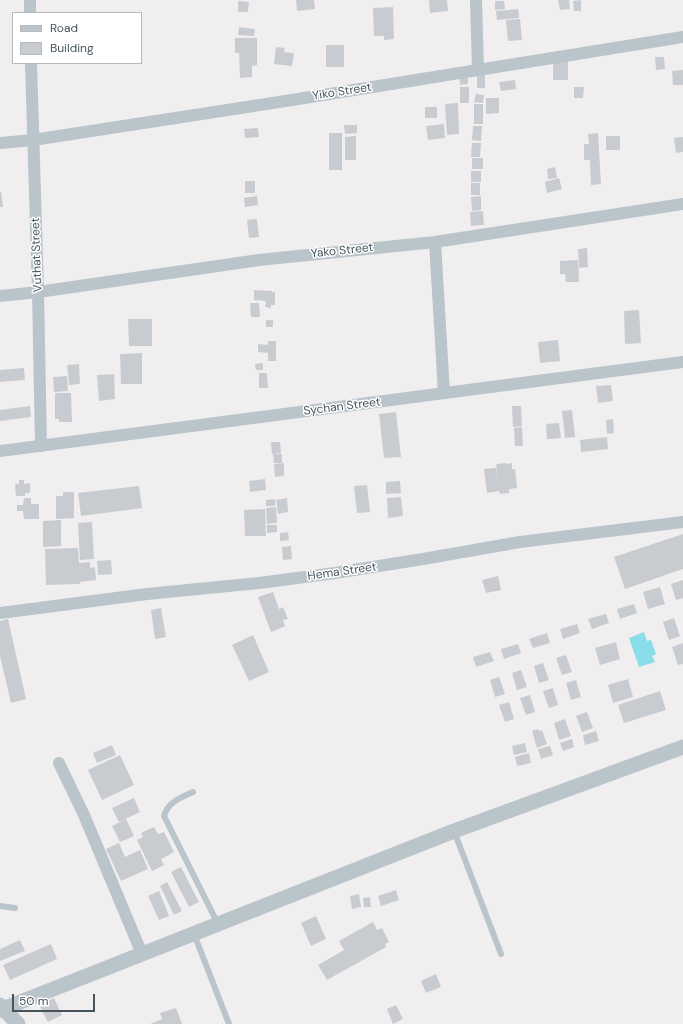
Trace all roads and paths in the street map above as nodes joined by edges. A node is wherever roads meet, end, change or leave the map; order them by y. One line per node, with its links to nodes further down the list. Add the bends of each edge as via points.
1 (30, 0): 3 (street)
2 (476, 0): 6 (street)
3 (30, 12)
4 (683, 37): 6 (street, Yiko Street)
5 (31, 64): 7 (street, Vuthat Street)
6 (478, 70): 7 (street, Yiko Street)
7 (33, 140): 8 (street, Yiko Street); 11 (street, Vuthat Street)
8 (0, 143)
9 (683, 204): 10 (street, Yako Street)
10 (435, 242): 11 (street, Yako Street, via 259,260); 14 (street)
11 (38, 292): 12 (street, Yako Street); 15 (street, Vuthat Street)
12 (0, 296)
13 (683, 362): 14 (street, Sychan Street)
14 (444, 393): 15 (street, Sychan Street)
15 (42, 446): 16 (street, Sychan Street)
16 (0, 451)
17 (683, 522): 18 (street, Hema Street, via 520,542 334,573)
18 (0, 613)
19 (683, 748): 22 (street)
20 (59, 763): 27 (street, via 84,815)
21 (193, 792): 25 (lane, via 173,802 166,808 164,816)
22 (454, 831): 25 (street); 28 (lane)
23 (0, 906): 24 (lane)
24 (15, 908)
25 (218, 924): 26 (street)
26 (194, 934): 27 (street); 31 (lane)
27 (142, 954): 29 (street)
28 (501, 954)
29 (1, 1008): 30 (street)
30 (18, 1024)
31 (229, 1024)

